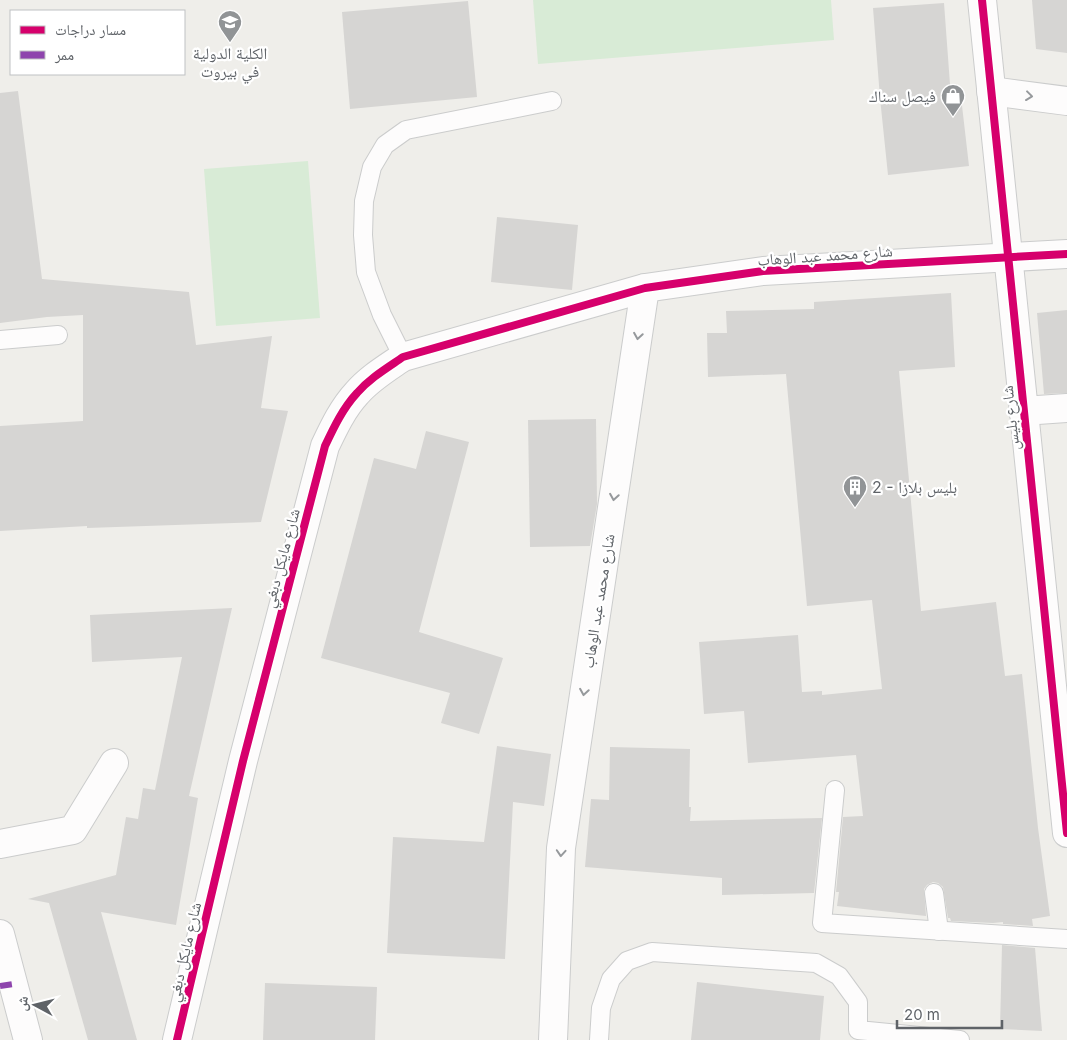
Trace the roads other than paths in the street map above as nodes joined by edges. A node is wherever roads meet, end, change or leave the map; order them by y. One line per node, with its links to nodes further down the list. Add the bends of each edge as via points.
1 (982, 0): 2 (street, شارع بليس)
2 (991, 91): 4 (street, one-way to 4); 6 (street, شارع بليس)
3 (552, 101): 10 (lane, via 406,130 385,145 372,167 364,201 362,235 366,272)
4 (1067, 101)
5 (1067, 254): 6 (street, شارع محمد عبد الوهاب)
6 (1008, 258): 7 (street, شارع محمد عبد الوهاب, via 764,271); 12 (street, شارع بليس)
7 (645, 288): 10 (street, شارع مايكل دبغي); 24 (street, شارع محمد عبد الوهاب, one-way to 24, via 561,848)
8 (58, 335): 9 (lane)
9 (0, 340)
10 (403, 357): 23 (street, شارع مايكل دبغي, via 357,392 340,415 325,446 243,761)
11 (1067, 408): 12 (street)
12 (1024, 411): 15 (street, شارع بليس)
13 (114, 763): 16 (street, via 73,830)
14 (835, 790): 18 (lane, via 822,923)
15 (1067, 833)
16 (0, 844)
17 (934, 893): 18 (lane)
18 (939, 931): 20 (lane)
19 (0, 934): 22 (street)
20 (1067, 939)
21 (857, 1035): 25 (lane, via 858,1002 839,976 816,963 652,952 627,960 611,979 602,1008); 26 (lane)
22 (28, 1040)
23 (178, 1040)
24 (553, 1040)
25 (599, 1040)
26 (960, 1040)

